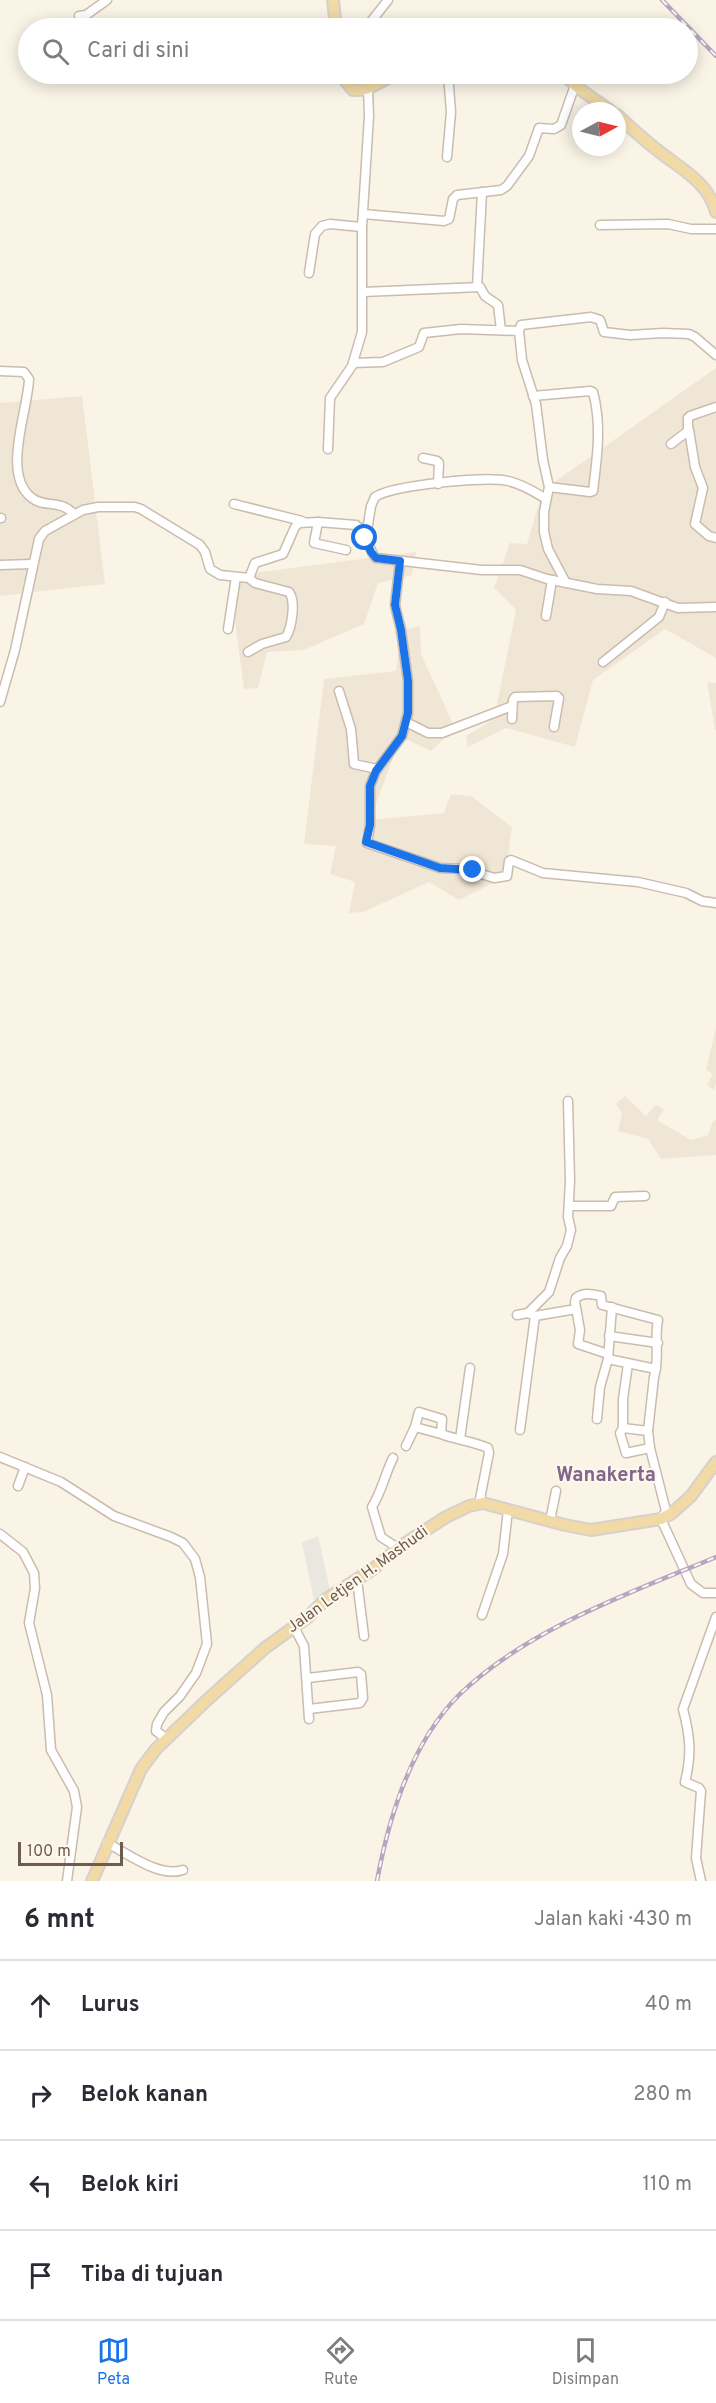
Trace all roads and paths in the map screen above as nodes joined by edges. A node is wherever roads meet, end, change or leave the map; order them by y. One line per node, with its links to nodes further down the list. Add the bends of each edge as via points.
1 (107, 0): 4 (street)
2 (333, 0): 5 (main road)
3 (388, 0): 6 (street)
4 (79, 16)
5 (335, 18)
6 (374, 18)
7 (348, 84): 11 (main road, via 353,90)
8 (379, 84): 11 (main road)
9 (449, 84): 14 (street)
10 (575, 85): 12 (main road); 15 (street, via 561,125 555,129 538,128 529,156 507,186)
11 (369, 89): 17 (street)
12 (599, 102)
13 (626, 123): 16 (main road, via 691,174 704,187)
14 (447, 157)
15 (482, 192): 17 (street, via 457,195 444,221); 22 (street)
16 (716, 212)
17 (363, 214): 19 (street)
18 (600, 225): 20 (street, via 668,224)
19 (362, 228): 21 (street, via 322,226 315,234); 23 (street)
20 (716, 229)
21 (309, 273)
22 (477, 287): 23 (street); 24 (street, via 498,305)
23 (363, 292): 27 (street, via 362,333)
24 (501, 330): 25 (street); 27 (street, via 424,333 421,346 383,362)
25 (519, 331): 26 (street, via 524,323 591,317 600,320 604,332 689,334); 29 (street, via 525,376)
26 (716, 355)
27 (353, 363): 33 (street, via 330,398)
28 (0, 372): 39 (street, via 24,372 29,379 16,461 26,493 37,501 62,505)
29 (533, 396): 36 (street); 36 (street, via 590,390 596,403 593,491)
30 (716, 407): 31 (street, via 690,416)
31 (689, 430): 32 (street); 43 (street, via 695,467 704,488 695,524)
32 (670, 444)
33 (328, 449)
34 (423, 458): 35 (street, via 439,463)
35 (438, 484): 37 (street, via 507,481); 42 (street, via 378,495 371,506)
36 (549, 487): 37 (street)
37 (546, 499): 51 (street, via 546,541)
38 (234, 504): 40 (street)
39 (74, 514): 46 (street, via 42,534); 48 (street, via 98,507 141,509 200,545 212,572)
40 (302, 521): 41 (street); 49 (street, via 295,527 283,554 255,563)
41 (318, 522): 42 (street, via 356,525); 44 (street, via 314,543)
42 (365, 538): 45 (street, via 376,558)
43 (716, 538)
44 (346, 550)
45 (400, 561): 50 (street, via 520,570); 62 (street, via 395,605 408,681)
46 (33, 564): 47 (street); 59 (street)
47 (0, 565)
48 (236, 577): 49 (street); 55 (street)
49 (249, 578): 56 (street, via 289,592 293,600 286,637)
50 (552, 580): 51 (street); 54 (street)
51 (566, 583): 52 (street, via 631,591)
52 (665, 602): 53 (street, via 678,608); 57 (street, via 658,617)
53 (716, 607)
54 (546, 616)
55 (228, 629)
56 (248, 652)
57 (603, 662)
58 (339, 691): 64 (street, via 351,729 354,764)
59 (0, 702)
60 (512, 706): 61 (street); 62 (street, via 441,733 428,733); 63 (street, via 515,697 558,697)
61 (512, 720)
62 (406, 722): 64 (street, via 398,743)
63 (554, 727)
64 (377, 769): 65 (street, via 369,790 367,843 440,868 466,869 490,877 507,876 511,860 543,873 638,882)
65 (716, 903)
66 (568, 1101): 68 (street)
67 (645, 1197): 68 (street, via 615,1197 611,1206)
68 (569, 1206): 71 (street, via 571,1230 567,1246 549,1292)
69 (612, 1307): 70 (street, via 602,1305 601,1296 588,1293 576,1298); 73 (street); 74 (street, via 658,1320)
70 (576, 1309): 71 (street); 75 (street, via 578,1344)
71 (532, 1314): 72 (street); 82 (street)
72 (517, 1315)
73 (609, 1336): 74 (street); 75 (street)
74 (658, 1343): 78 (street)
75 (608, 1357): 76 (street); 79 (street)
76 (628, 1364): 78 (street); 81 (street)
77 (471, 1368): 85 (street)
78 (656, 1369): 83 (street)
79 (597, 1419)
80 (415, 1427): 84 (street); 84 (street, via 419,1412 442,1419); 86 (street)
81 (623, 1428): 83 (street); 87 (street, via 620,1433 626,1453)
82 (520, 1430)
83 (648, 1431): 87 (street)
84 (441, 1434): 85 (street)
85 (460, 1439): 94 (street, via 488,1448)
86 (406, 1446)
87 (650, 1448): 96 (street, via 666,1511)
88 (0, 1456): 91 (street)
89 (393, 1458): 99 (street, via 372,1507 381,1537)
90 (716, 1462): 96 (main road, via 691,1496)
91 (25, 1467): 92 (street); 109 (street, via 61,1482 114,1515 183,1543 195,1559 207,1644 195,1674 157,1724 156,1731)
92 (18, 1486)
93 (556, 1491): 97 (street)
94 (479, 1504): 95 (main road); 99 (main road, Jalan Letjen H. Mashudi, via 446,1517)
95 (508, 1510): 97 (main road); 102 (street, via 503,1554)
96 (661, 1519): 97 (main road, via 591,1530); 101 (street, via 694,1588)
97 (550, 1521)
98 (0, 1534): 112 (street, via 23,1552 34,1573 29,1628 46,1695 51,1750 76,1799)
99 (398, 1548): 100 (main road, Jalan Letjen H. Mashudi)
100 (357, 1580): 104 (main road, Jalan Letjen H. Mashudi, via 325,1600); 105 (street)
101 (716, 1593)
102 (482, 1615)
103 (716, 1617): 114 (street, via 683,1709 690,1753 685,1783 701,1791 696,1858)
104 (294, 1627): 106 (street, via 304,1646); 109 (main road, Jalan Letjen H. Mashudi, via 265,1648)
105 (364, 1636)
106 (308, 1678): 107 (street); 107 (street, via 358,1672 363,1698 360,1703)
107 (309, 1709): 108 (street)
108 (309, 1719)
109 (167, 1739): 110 (main road, Jalan Letjen H. Mashudi, via 141,1769)
110 (107, 1843): 111 (street, via 159,1869 174,1873); 113 (main road, Jalan Letjen H. Mashudi)
111 (183, 1870)
112 (67, 1881)
113 (92, 1881)
114 (701, 1881)

